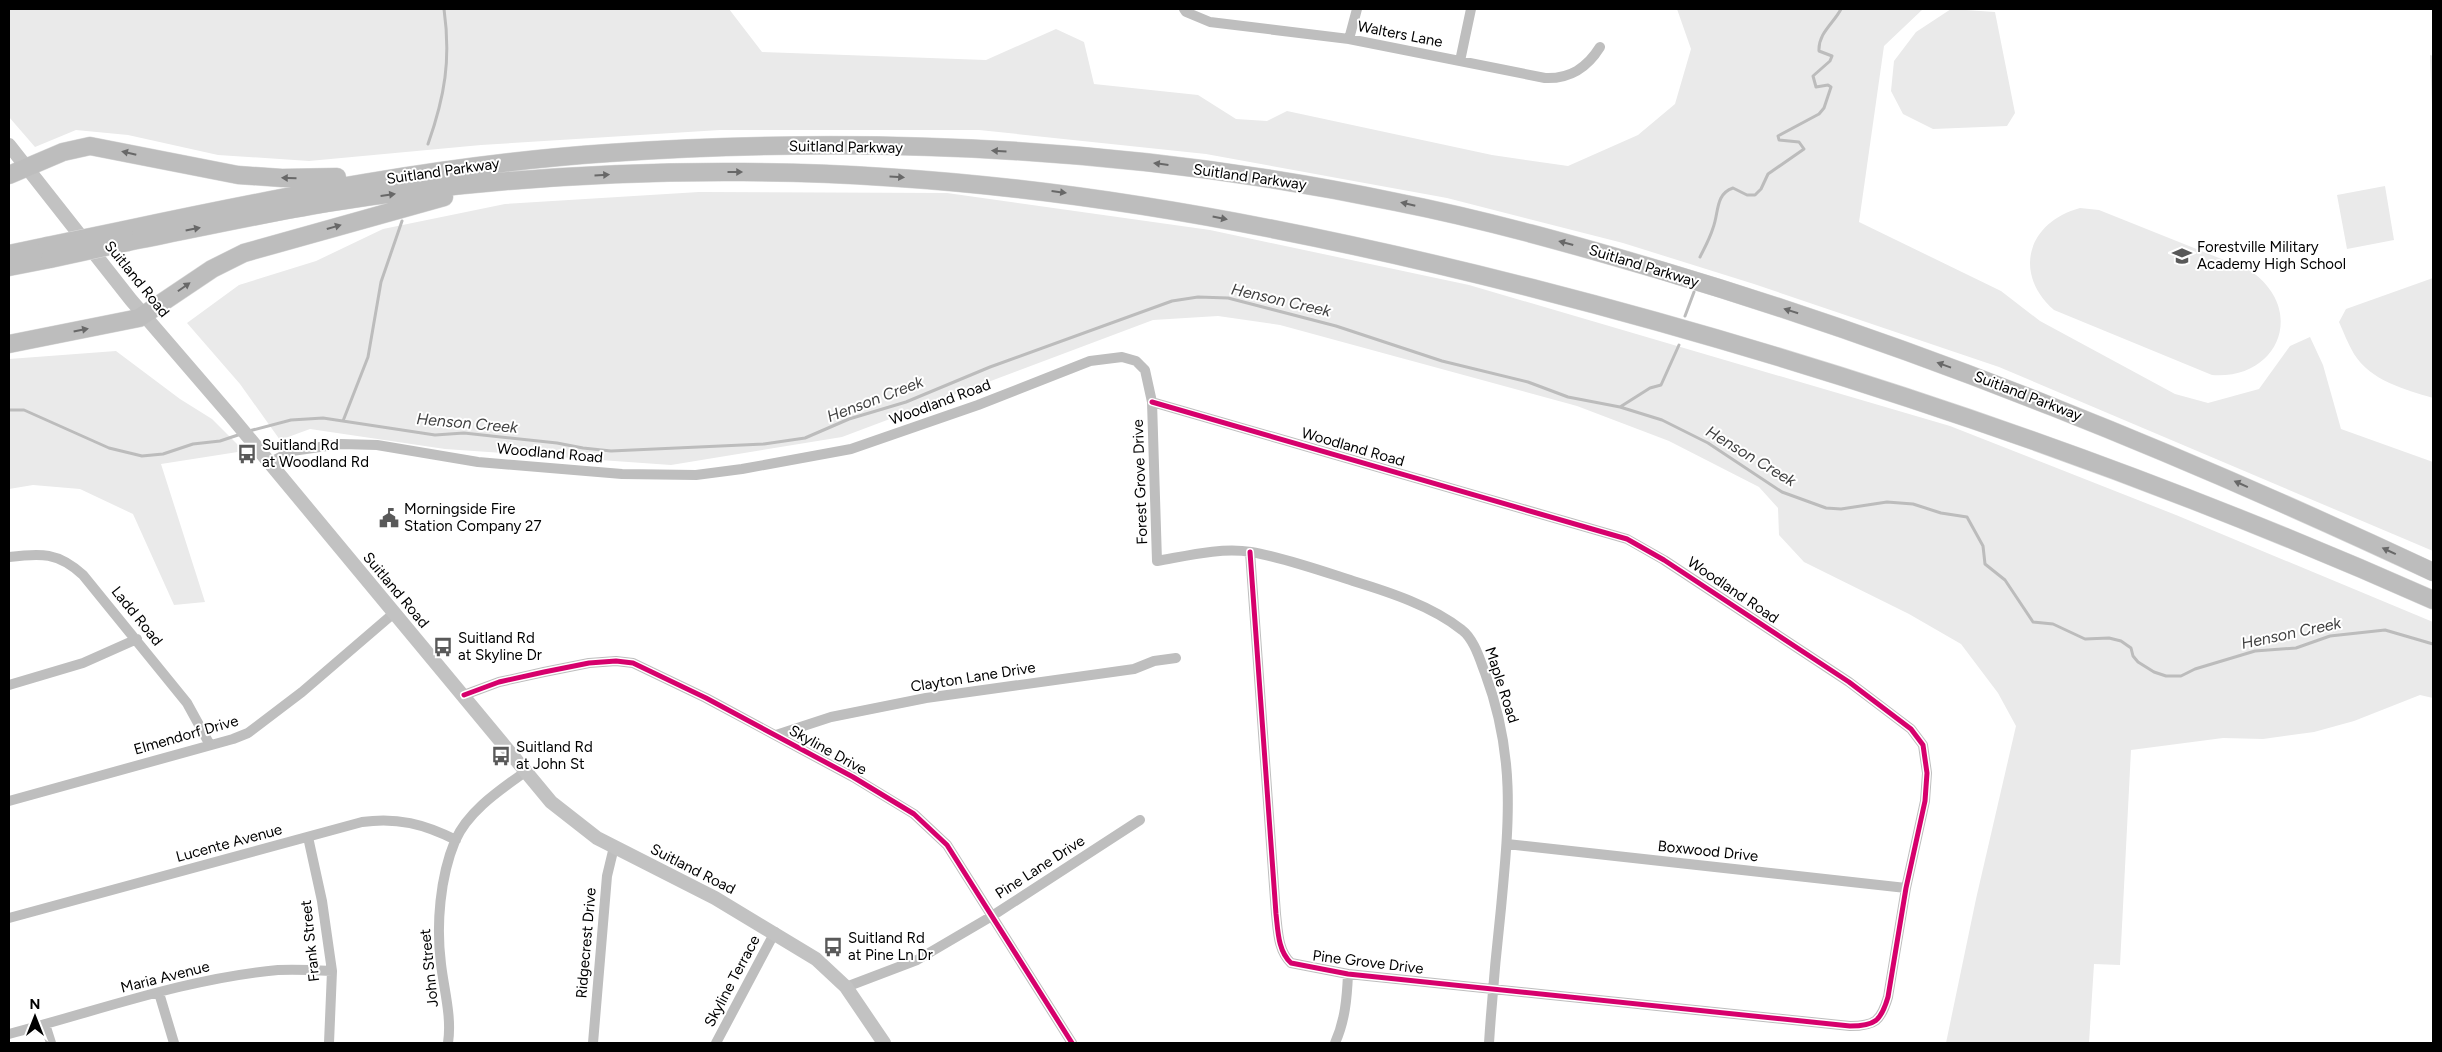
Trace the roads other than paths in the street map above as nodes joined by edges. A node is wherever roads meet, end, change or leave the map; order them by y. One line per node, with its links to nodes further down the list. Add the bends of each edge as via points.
1 (1184, 9): 4 (street, Walters Lane, via 1210,22)
2 (1357, 9): 4 (street)
3 (1471, 9): 6 (street)
4 (1349, 39): 6 (street, Walters Lane)
5 (1600, 46): 6 (street, Walters Lane, via 1579,70 1558,79 1526,76)
6 (1460, 61)
7 (9, 145): 8 (main road, Suitland Road)
8 (28, 168): 9 (highway, one-way to 8, via 403,167 329,177 267,178 211,171 90,146 63,152); 10 (highway); 16 (main road, Suitland Road)
9 (459, 168): 12 (highway, Suitland Parkway, via 326,188); 23 (highway, Suitland Parkway, one-way to 9, via 2159,449 1923,357 1778,307 1606,254 1395,201 1164,164 930,148 786,146 678,149)
10 (9, 175)
11 (553, 178): 12 (highway, Suitland Parkway, one-way to 11, via 334,202); 16 (highway, one-way to 11, via 212,269 256,249 434,200); 24 (highway, Suitland Parkway, one-way to 24, via 748,172 948,181 1142,204 1358,246 1622,312 1914,400 2187,498)
12 (126, 236): 13 (highway, Suitland Parkway, bridge)
13 (48, 252): 14 (highway, Suitland Parkway); 15 (highway, Suitland Parkway)
14 (9, 254)
15 (9, 267)
16 (145, 316): 17 (highway, one-way to 16); 19 (main road, Suitland Road)
17 (9, 344)
18 (1152, 402): 19 (street, Woodland Road, via 1145,370 1136,361 1112,357 1090,362 850,449 696,475 622,474 478,462 377,445 341,444 292,451); 22 (street, Forest Grove Drive); 39 (street, Woodland Road, via 1608,532 1636,543 1664,560 1849,682 1911,729 1919,739 1926,754 1925,801)
19 (269, 463): 25 (main road, Suitland Road)
20 (1250, 552): 22 (street, Maple Road, via 1212,553); 37 (street, Maple Road, via 1391,593 1464,631 1488,681 1503,735 1510,786); 44 (street, Pine Grove Drive, via 1276,914 1282,949 1291,964)
21 (9, 557): 26 (street, Ladd Road, via 39,554 69,562)
22 (1157, 561)
23 (2433, 572)
24 (2433, 600)
25 (394, 613): 29 (main road, Suitland Road); 31 (street, Elmendorf Drive, via 302,692 248,733)
26 (137, 639): 28 (street, via 83,663); 31 (street, Ladd Road, via 187,703)
27 (1176, 658): 30 (street, Clayton Lane Drive, via 1159,659 1134,669 926,698 831,718)
28 (9, 685)
29 (464, 696): 30 (street, Skyline Drive, via 499,682 589,663 633,663); 32 (main road, Suitland Road)
30 (776, 735): 40 (street, Skyline Drive, via 914,814 947,845)
31 (210, 745): 33 (street, Elmendorf Drive)
32 (525, 772): 36 (street, John Street, via 489,799); 38 (main road, Suitland Road, via 563,813)
33 (9, 801)
34 (1140, 820): 40 (street, Pine Lane Drive)
35 (308, 836): 36 (street, Lucente Avenue, via 384,819 421,824); 41 (street, Lucente Avenue); 43 (street, Frank Street, via 325,916)
36 (456, 840): 54 (street, John Street, via 445,879 439,928 449,1012)
37 (1507, 844): 39 (street, Boxwood Drive); 46 (street, Maple Road)
38 (614, 847): 42 (main road, Suitland Road); 55 (street, Ridgecrest Drive, via 607,876)
39 (1906, 888): 48 (street, Woodland Road, via 1884,1012 1872,1024 1864,1026)
40 (992, 916): 45 (street, Pine Lane Drive, via 917,960); 58 (street, Skyline Drive)
41 (9, 918)
42 (775, 932): 45 (main road, Suitland Road, via 816,959); 56 (street, Skyline Terrace)
43 (332, 971): 47 (street, Maria Avenue, via 280,970 245,974); 53 (street, Frank Street)
44 (1348, 974): 46 (street, Pine Grove Drive); 59 (street, via 1346,1008)
45 (846, 987): 57 (main road, Suitland Road)
46 (1493, 988): 48 (street, Pine Grove Drive); 60 (street, Maple Road)
47 (159, 993): 49 (street, Maria Avenue); 52 (street)
48 (1796, 1020)
49 (45, 1024): 50 (street, Maria Avenue); 51 (street)
50 (9, 1034)
51 (51, 1043)
52 (174, 1043)
53 (329, 1043)
54 (448, 1043)
55 (593, 1043)
56 (716, 1043)
57 (884, 1043)
58 (1072, 1043)
59 (1335, 1043)
60 (1489, 1043)

